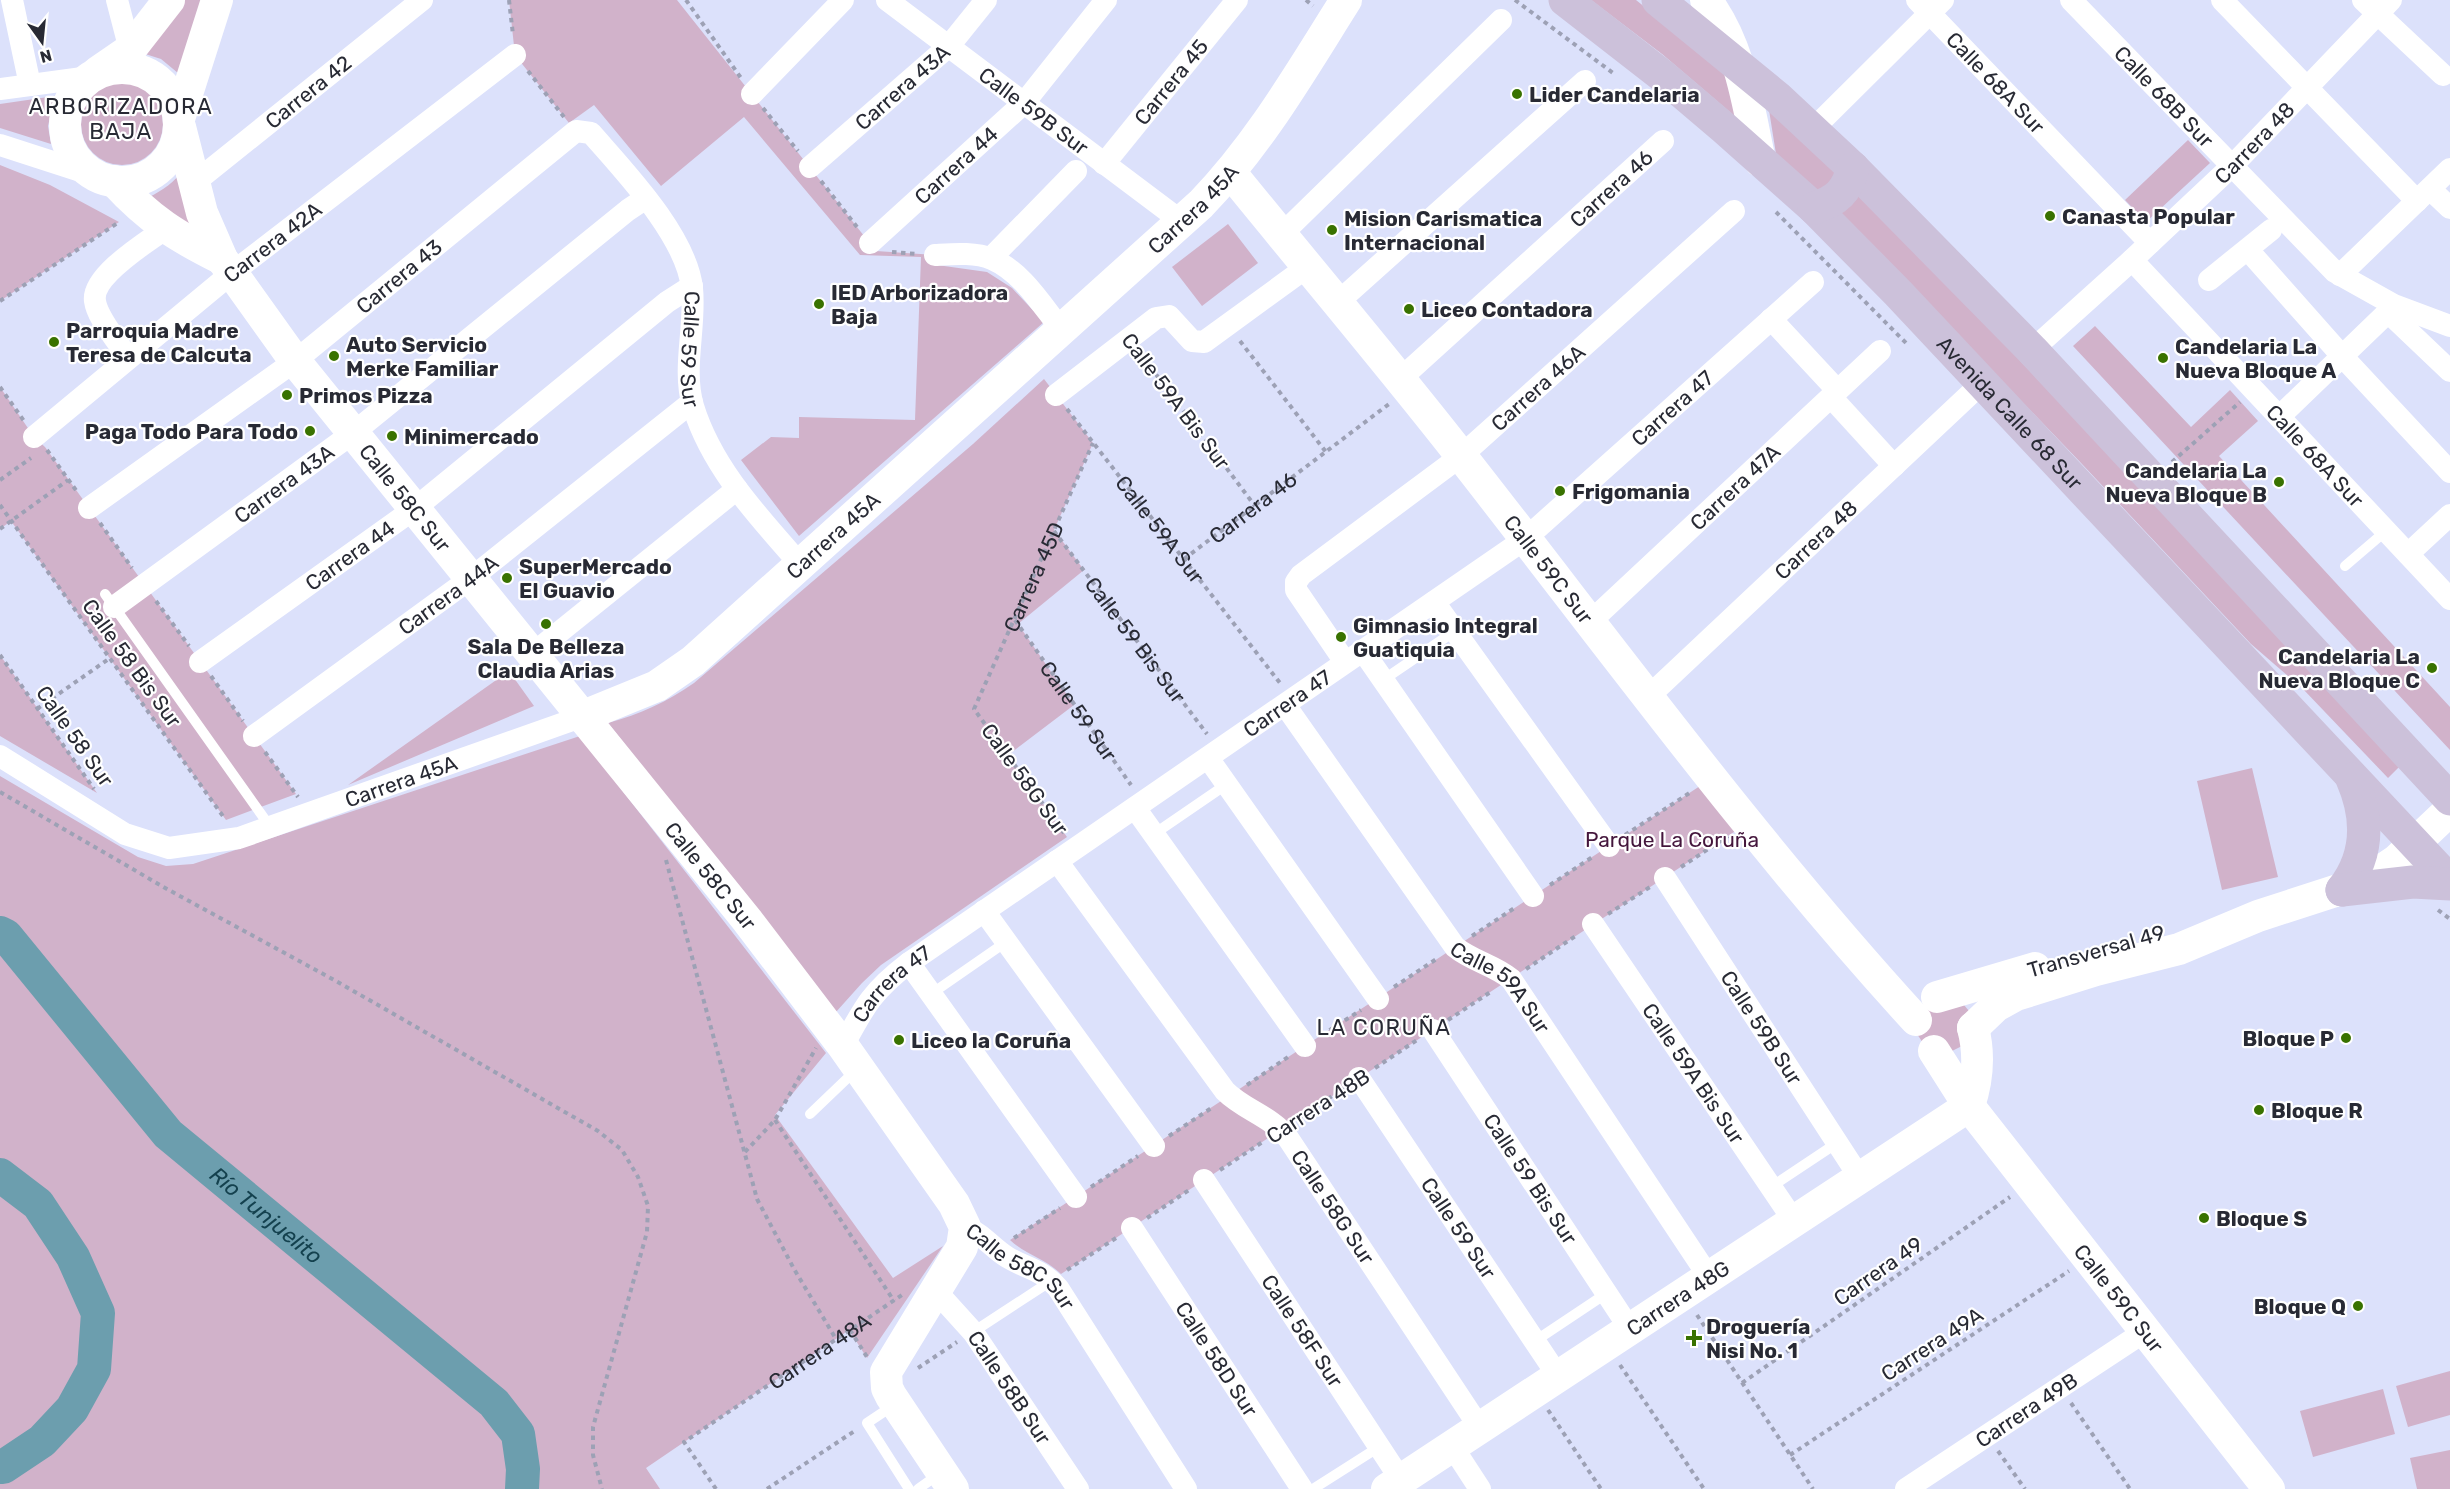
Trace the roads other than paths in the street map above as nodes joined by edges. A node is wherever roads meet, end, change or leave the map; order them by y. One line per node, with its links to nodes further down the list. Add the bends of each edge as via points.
1 (12, 0): 27 (street)
2 (117, 0): 21 (street)
3 (169, 0): 21 (street)
4 (217, 0): 32 (street)
5 (422, 0): 46 (street, Carrera 42)
6 (843, 0): 30 (street)
7 (888, 0): 20 (street, Calle 59B Sur)
8 (986, 0): 20 (street, Carrera 43A)
9 (1106, 0): 31 (street, Carrera 44)
10 (1237, 0): 38 (street, Carrera 45)
11 (1346, 0): 44 (street, Carrera 45A, via 1268,124)
12 (1565, 0): 37 (main road, Avenida Calle 68 Sur, via 1664,77)
13 (1658, 0): 23 (main road)
14 (1706, 0): 23 (street, via 1726,32)
15 (2071, 0): 39 (street, Calle 68B Sur)
16 (2222, 0): 29 (street)
17 (1930, 4): 33 (street); 57 (street, Calle 68A Sur)
18 (2377, 5): 25 (street); 29 (street, Carrera 48)
19 (1501, 20): 55 (street)
20 (949, 46): 31 (street, Calle 59B Sur); 40 (street, Carrera 43A)
21 (130, 50): 24 (street)
22 (515, 55): 62 (street, Carrera 42A)
23 (1738, 65): 33 (main road); 37 (street)
24 (94, 75): 27 (street); 32 (street, via 115,68 133,68 150,75 165,86 175,101); 45 (street, via 77,89 64,120 72,153 82,166)
25 (2443, 75)
26 (1585, 81): 68 (street)
27 (30, 85): 28 (street)
28 (0, 89)
29 (2306, 89): 39 (street, Carrera 48); 47 (street)
30 (752, 94)
31 (1024, 103): 38 (street, Calle 59B Sur); 56 (street, Carrera 44)
32 (179, 123): 45 (street, via 176,146 166,162 151,174 133,181); 46 (street, Calle 58C Sur)
33 (1813, 129): 41 (main road)
34 (583, 132): 48 (street, Calle 59 Sur); 77 (street, Carrera 43)
35 (1663, 141): 80 (street, Carrera 46)
36 (0, 145): 45 (street, Calle 58C Sur)
37 (1760, 161): 49 (main road, Avenida Calle 68 Sur)
38 (1104, 164): 52 (street, Calle 59B Sur)
39 (2233, 165): 57 (street, Carrera 48); 64 (street, Calle 68B Sur)
40 (810, 167)
41 (1853, 168): 49 (main road, via 1841,195); 74 (main road)
42 (2450, 169): 47 (street)
43 (1076, 171): 60 (street)
44 (1231, 173): 52 (street, Carrera 45A); 55 (street, Calle 59C Sur)
45 (105, 179): 53 (street, Calle 58C Sur)
46 (194, 183): 62 (street, Calle 58C Sur, via 202,213)
47 (2423, 195): 50 (street); 64 (street)
48 (646, 198): 67 (street, Calle 59 Sur, via 683,257); 85 (street, Carrera 43A)
49 (1814, 208): 79 (main road, Avenida Calle 68 Sur)
50 (2450, 208)
51 (1734, 211): 87 (street, Carrera 46A)
52 (1181, 221): 72 (street, Carrera 45A)
53 (165, 229): 62 (street, Calle 58C Sur); 73 (street, via 116,264 96,292 95,303)
54 (2271, 230): 58 (street)
55 (1281, 235): 63 (street, Calle 59C Sur)
56 (870, 243)
57 (2150, 243): 61 (street, Carrera 48)
58 (2248, 250): 65 (street); 76 (street)
59 (935, 255): 60 (street)
60 (991, 258): 72 (street, via 1017,275)
61 (2132, 260): 74 (street, Carrera 48); 84 (street, Calle 68A Sur)
62 (227, 266): 77 (street, Calle 58C Sur); 86 (street, Carrera 42A)
63 (1307, 267): 68 (street, Calle 59C Sur); 82 (street, via 1204,342 1192,341 1169,316 1156,318)
64 (2340, 275): 69 (street, Calle 68B Sur)
65 (2209, 280)
66 (1813, 282): 70 (street, Carrera 47)
67 (692, 286): 83 (street, Calle 59 Sur); 92 (street, Carrera 44, via 667,302)
68 (1336, 303): 80 (street, Calle 59C Sur)
69 (2391, 309): 71 (street); 76 (street); 78 (street, Calle 68B Sur)
70 (1771, 319): 81 (street); 95 (street, Carrera 47)
71 (2450, 326)
72 (1062, 329): 97 (street, Carrera 45A)
73 (120, 346)
74 (2032, 350): 117 (main road)
75 (1880, 351): 81 (street, Carrera 47A)
76 (2342, 356): 84 (street); 89 (street)
77 (295, 361): 85 (street, Calle 58C Sur); 91 (street, Carrera 43)
78 (2450, 371)
79 (1983, 382): 88 (street, Carrera 48); 115 (main road, Avenida Calle 68 Sur)
80 (1403, 385): 87 (street, Calle 59C Sur)
81 (1834, 394): 88 (street); 103 (street, Carrera 47A)
82 (1056, 395)
83 (692, 402): 90 (street, Calle 59 Sur, via 707,442); 99 (street, Carrera 44A)
84 (2280, 416): 94 (street, Calle 68A Sur)
85 (353, 433): 92 (street, Calle 58C Sur); 101 (street, Carrera 43A)
86 (35, 445)
87 (1461, 456): 95 (street, Calle 59C Sur); 106 (street, Carrera 46A, via 1296,582 1296,590)
88 (1894, 466): 109 (street, Carrera 48)
89 (2450, 472)
90 (737, 489): 97 (street, Calle 59 Sur); 105 (street)
91 (89, 508)
92 (414, 509): 99 (street, Calle 58C Sur); 107 (street, Carrera 44)
93 (2450, 514): 96 (street)
94 (2386, 530): 96 (street, Calle 68A Sur); 98 (lane)
95 (1525, 539): 102 (street, Carrera 47); 103 (street, Calle 59C Sur)
96 (2408, 554): 100 (street, Calle 68A Sur)
97 (800, 564): 111 (street, Carrera 45A, via 693,661 657,686)
98 (2345, 566)
99 (470, 579): 105 (street, Calle 58C Sur); 112 (street, Carrera 44A)
100 (2450, 599)
101 (110, 600): 120 (lane)
102 (1434, 602): 104 (street); 106 (street, Carrera 47)
103 (1590, 622): 109 (street, Calle 59C Sur)
104 (1455, 631): 108 (lane); 123 (street)
105 (531, 655): 111 (street, Calle 58C Sur)
106 (1354, 657): 108 (street); 110 (street, Carrera 47)
107 (200, 662)
108 (1383, 680): 128 (street)
109 (1648, 697): 134 (street, Calle 59C Sur)
110 (1289, 702): 113 (street, Carrera 47); 157 (street, Calle 59A Sur, via 1455,947 1511,979)
111 (581, 717): 120 (street, Carrera 45A); 142 (street, Calle 58C Sur, via 747,920)
112 (254, 736)
113 (1214, 754): 116 (street); 118 (street, Carrera 47)
114 (0, 756): 120 (street, Carrera 45A, via 125,834 169,848 239,838)
115 (2349, 772): 122 (main road, Avenida Calle 68 Sur); 127 (main road, via 2363,810 2365,833 2359,863)
116 (1227, 784): 121 (lane); 137 (street)
117 (2450, 799)
118 (1139, 805): 121 (street); 124 (street, Carrera 47)
119 (2450, 810): 122 (street, Transversal 49)
120 (271, 828)
121 (1154, 834): 141 (street)
122 (2416, 844): 126 (main road, Avenida Calle 68 Sur); 127 (street, Transversal 49, via 2382,872)
123 (1609, 846)
124 (1066, 855): 129 (street, Carrera 47); 166 (street, Calle 58G Sur, via 1225,1091 1281,1129)
125 (1665, 878): 147 (street, Calle 59B Sur)
126 (2450, 882): 127 (main road)
127 (2342, 890): 130 (street, Transversal 49)
128 (1533, 896)
129 (984, 911): 132 (street); 133 (street, Carrera 47)
130 (2258, 916): 136 (street, Transversal 49, via 2176,927); 139 (street, Transversal 49, via 2179,949 2094,966 2006,999)
131 (1593, 924): 151 (street, Calle 59A Bis Sur)
132 (1006, 942): 135 (lane); 148 (street)
133 (909, 963): 135 (street); 142 (street, Carrera 47, via 865,1005)
134 (1868, 967): 136 (street, Calle 59C Sur); 138 (street, Calle 59C Sur)
135 (931, 994): 152 (street)
136 (1937, 997): 138 (street, via 1924,1004); 139 (street, via 1952,997 1964,1005 1972,1016)
137 (1377, 999)
138 (1916, 1020): 143 (street, via 1920,1041)
139 (1972, 1028): 143 (street, via 1969,1039 1957,1050); 145 (street, via 1978,1067)
140 (1433, 1030): 159 (street, Calle 59 Bis Sur)
141 (1305, 1046)
142 (843, 1047): 146 (lane); 154 (street, Calle 58C Sur, via 936,1178)
143 (1934, 1051): 145 (street, Calle 59C Sur)
144 (1359, 1078): 163 (street, Calle 59 Sur)
145 (1969, 1106): 149 (street, Carrera 48G); 160 (street, Calle 59C Sur)
146 (810, 1114)
147 (1837, 1143): 149 (street, Calle 59B Sur); 151 (lane)
148 (1154, 1146)
149 (1860, 1178): 153 (street, Carrera 48G)
150 (1204, 1180): 168 (street, Calle 58F Sur)
151 (1771, 1187): 153 (street, Calle 59A Bis Sur)
152 (1076, 1197)
153 (1794, 1221): 157 (street, Carrera 48G)
154 (965, 1227): 156 (street, Calle 58C Sur); 158 (street, via 962,1247)
155 (1132, 1228): 174 (street, Calle 58D Sur)
156 (1051, 1280): 161 (lane); 173 (street, Calle 58C Sur)
157 (1696, 1286): 162 (street, Carrera 48G)
158 (923, 1289): 161 (street, Calle 58B Sur); 165 (street, via 886,1372)
159 (1606, 1293): 162 (street, Calle 59 Bis Sur); 163 (lane)
160 (2147, 1330): 177 (street, Carrera 49B); 178 (street, Calle 59C Sur)
161 (973, 1332): 172 (street, Calle 58B Sur)
162 (1618, 1337): 164 (street, Carrera 48G)
163 (1535, 1341): 164 (street, Calle 59 Sur)
164 (1547, 1384): 166 (street, Carrera 48G)
165 (892, 1395): 169 (street); 171 (lane, via 867,1423)
166 (1480, 1428): 167 (street, Carrera 48G)
167 (1452, 1446): 170 (street, Carrera 48G); 176 (street)
168 (1379, 1447): 170 (street, Calle 58F Sur); 175 (lane)
169 (938, 1484)
170 (1394, 1484)
171 (909, 1489)
172 (1078, 1489)
173 (1186, 1489)
174 (1302, 1489)
175 (1313, 1489)
176 (1480, 1489)
177 (1906, 1489)
178 (2269, 1489)

